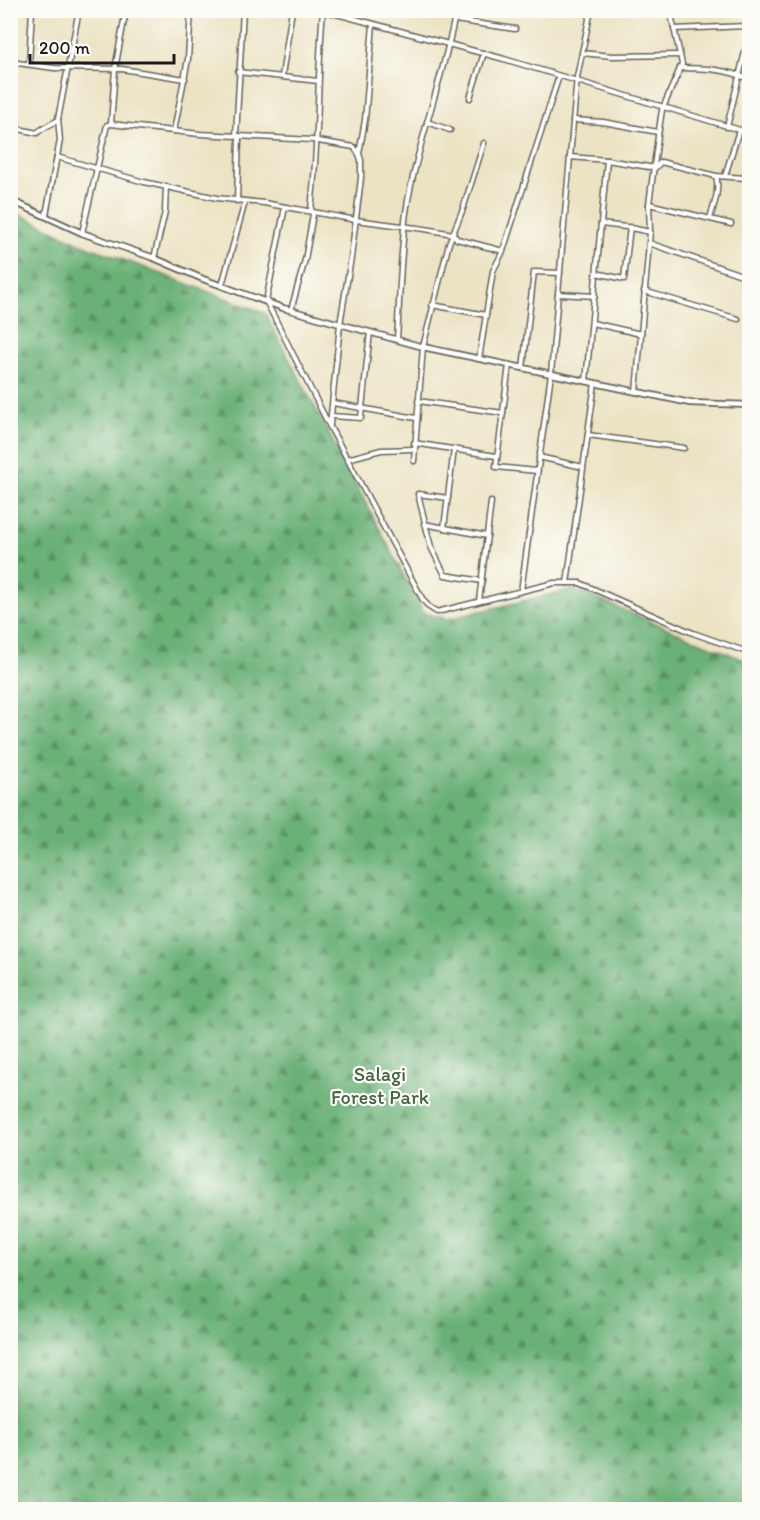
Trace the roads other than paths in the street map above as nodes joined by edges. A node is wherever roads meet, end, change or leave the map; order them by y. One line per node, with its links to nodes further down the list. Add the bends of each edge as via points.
1 (32, 10): 24 (street)
2 (79, 10): 25 (street)
3 (126, 10): 27 (street)
4 (191, 10): 32 (street)
5 (243, 10): 28 (street)
6 (292, 10): 30 (street)
7 (456, 10): 14 (street)
8 (566, 10): 12 (street)
9 (642, 10): 13 (street, via 648,14)
10 (748, 10): 15 (street)
11 (323, 11): 16 (street); 34 (street)
12 (591, 11): 21 (street)
13 (670, 11): 17 (street)
14 (455, 20): 18 (street); 19 (street)
15 (748, 23): 17 (street); 29 (street)
16 (373, 24): 19 (street); 52 (street)
17 (674, 28): 22 (street)
18 (515, 30)
19 (450, 44): 20 (street); 40 (street)
20 (484, 53): 31 (street); 36 (street)
21 (582, 53): 22 (street); 35 (street)
22 (680, 55): 26 (street)
23 (10, 62): 24 (street)
24 (29, 64): 25 (street)
25 (68, 68): 27 (street); 38 (street)
26 (680, 68): 29 (street); 37 (street)
27 (115, 69): 32 (street); 41 (street)
28 (238, 72): 30 (street); 49 (street)
29 (740, 75): 33 (street); 42 (street)
30 (282, 76): 34 (street)
31 (559, 76): 35 (street); 79 (street)
32 (185, 79): 46 (street)
33 (750, 80)
34 (318, 81): 50 (street)
35 (577, 82): 37 (street); 39 (street)
36 (470, 98)
37 (664, 107): 42 (street); 47 (street)
38 (58, 119): 43 (street, via 37,133); 53 (street)
39 (573, 120): 47 (street); 54 (street)
40 (427, 122): 44 (street); 73 (street)
41 (111, 124): 46 (street); 57 (street, via 107,125)
42 (727, 127): 45 (street)
43 (10, 128)
44 (450, 130)
45 (739, 130): 48 (street); 59 (street)
46 (174, 131): 49 (street)
47 (658, 132): 56 (street)
48 (750, 133)
49 (238, 137): 50 (street); 63 (street)
50 (317, 141): 52 (street, via 354,147); 67 (street)
51 (484, 143): 77 (street)
52 (359, 154): 70 (street, via 362,160)
53 (57, 157): 57 (street); 68 (street)
54 (570, 157): 55 (street); 81 (street)
55 (607, 160): 56 (street); 71 (street)
56 (655, 168): 58 (street, via 661,162); 65 (street)
57 (96, 170): 61 (street); 75 (street)
58 (716, 176): 59 (street); 69 (street, via 716,199)
59 (725, 176): 60 (street)
60 (747, 178)
61 (166, 186): 63 (street); 80 (street, via 165,212)
62 (10, 200): 68 (street)
63 (237, 201): 64 (street)
64 (244, 202): 66 (street); 84 (street)
65 (649, 204): 69 (street); 76 (street)
66 (285, 207): 67 (street); 88 (street)
67 (313, 214): 70 (street); 90 (street)
68 (46, 215): 75 (street)
69 (710, 218): 72 (street)
70 (356, 220): 73 (street); 94 (street)
71 (601, 224): 74 (street); 82 (street)
72 (731, 224)
73 (405, 227): 77 (street); 97 (street)
74 (630, 228): 76 (street); 82 (street, via 624,279)
75 (82, 232): 80 (street)
76 (650, 232): 78 (street)
77 (453, 234): 79 (street, via 457,239); 89 (street)
78 (649, 243): 83 (street); 85 (street)
79 (503, 250): 91 (street, via 493,271)
80 (154, 258): 84 (street)
81 (560, 273): 86 (street); 101 (street, via 534,272)
82 (596, 273): 87 (street)
83 (750, 278)
84 (222, 285): 88 (street)
85 (644, 291): 92 (street); 96 (street)
86 (558, 294): 87 (street); 102 (street)
87 (595, 296): 93 (street)
88 (266, 301): 90 (street); 113 (street)
89 (432, 305): 91 (street); 98 (street)
90 (291, 310): 94 (street)
91 (486, 315): 99 (street)
92 (738, 320)
93 (592, 323): 96 (street); 103 (street)
94 (340, 324): 95 (street); 107 (street)
95 (370, 332): 97 (street); 109 (street)
96 (641, 334): 105 (street)
97 (397, 339): 98 (street)
98 (423, 346): 99 (street); 106 (street)
99 (479, 358): 100 (street)
100 (509, 365): 101 (street); 110 (street)
101 (523, 368): 102 (street)
102 (551, 374): 103 (street); 120 (street)
103 (586, 381): 104 (street)
104 (595, 383): 105 (street); 114 (street)
105 (636, 392): 108 (street, via 690,403)
106 (418, 401): 110 (street); 112 (street)
107 (333, 403): 109 (street); 111 (street)
108 (750, 405)
109 (363, 407): 111 (street, via 361,418); 112 (street)
110 (503, 413): 119 (street)
111 (331, 416): 113 (street)
112 (416, 418): 115 (street)
113 (330, 427): 121 (street)
114 (588, 435): 116 (street); 123 (street)
115 (414, 443): 117 (street); 118 (street)
116 (684, 448)
117 (414, 449): 121 (street, via 381,450); 122 (street)
118 (454, 449): 119 (street); 125 (street)
119 (496, 456): 124 (street, via 496,467)
120 (539, 457): 123 (street); 124 (street)
121 (347, 459): 133 (street, via 429,607 437,612)
122 (414, 461)
123 (583, 466): 131 (street)
124 (537, 471): 132 (street)
125 (448, 498): 127 (street, via 418,494); 128 (street)
126 (491, 502): 129 (street)
127 (424, 524): 128 (street); 130 (street, via 446,575)
128 (444, 528): 129 (street)
129 (487, 536): 130 (street)
130 (482, 581): 133 (street)
131 (567, 583): 132 (street); 134 (street, via 580,583)
132 (521, 591): 133 (street)
133 (479, 601)
134 (750, 654)

